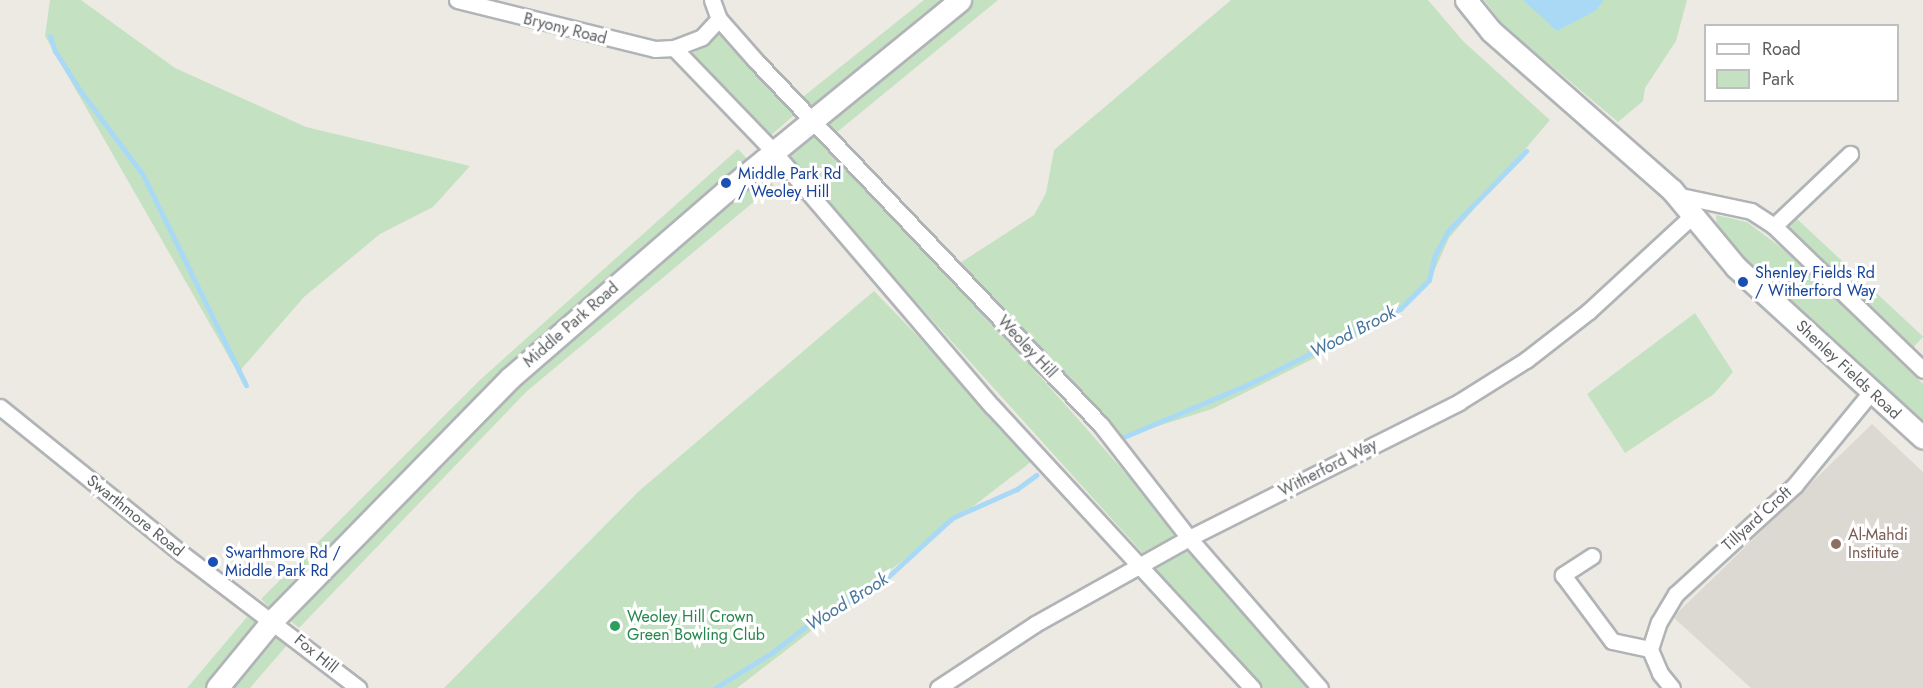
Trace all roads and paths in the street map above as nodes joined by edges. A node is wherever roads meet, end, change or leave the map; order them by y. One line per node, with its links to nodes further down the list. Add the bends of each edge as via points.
1 (457, 0): 6 (street, Bryony Road, via 614,41)
2 (712, 0): 5 (street)
3 (960, 0): 7 (street, Middle Park Road)
4 (1466, 0): 10 (street, Shenley Fields Road, via 1491,31)
5 (719, 19): 6 (street, Bryony Road, via 702,37); 7 (street, Weoley Hill)
6 (674, 48): 8 (street)
7 (814, 119): 8 (street, Middle Park Road); 17 (street, Weoley Hill, via 1101,425)
8 (774, 152): 19 (street, via 992,406); 20 (street, Middle Park Road, via 510,378)
9 (1850, 154): 12 (street)
10 (1676, 195): 11 (street, Shenley Fields Road); 12 (street, Shenley Fields Road, via 1751,211)
11 (1693, 215): 14 (street, Shenley Fields Road, via 1736,267); 17 (street, Witherford Way, via 1589,311 1526,360 1459,402)
12 (1774, 226): 13 (street, Shenley Fields Road)
13 (1923, 370)
14 (1871, 392): 16 (street, Shenley Fields Road); 21 (street, Tillyard Croft, via 1795,485 1676,594 1659,622)
15 (0, 407): 20 (street, Swarthmore Road)
16 (1923, 438)
17 (1189, 538): 19 (street, Witherford Way); 26 (street, Weoley Hill)
18 (1592, 556): 21 (street, via 1563,575 1612,640)
19 (1139, 568): 24 (street, Witherford Way, via 1035,624); 25 (street)
20 (272, 621): 22 (street, Middle Park Road); 23 (street, Fox Hill)
21 (1650, 649): 27 (street, via 1660,674)
22 (218, 688)
23 (358, 688)
24 (938, 688)
25 (1252, 688)
26 (1320, 688)
27 (1672, 688)

